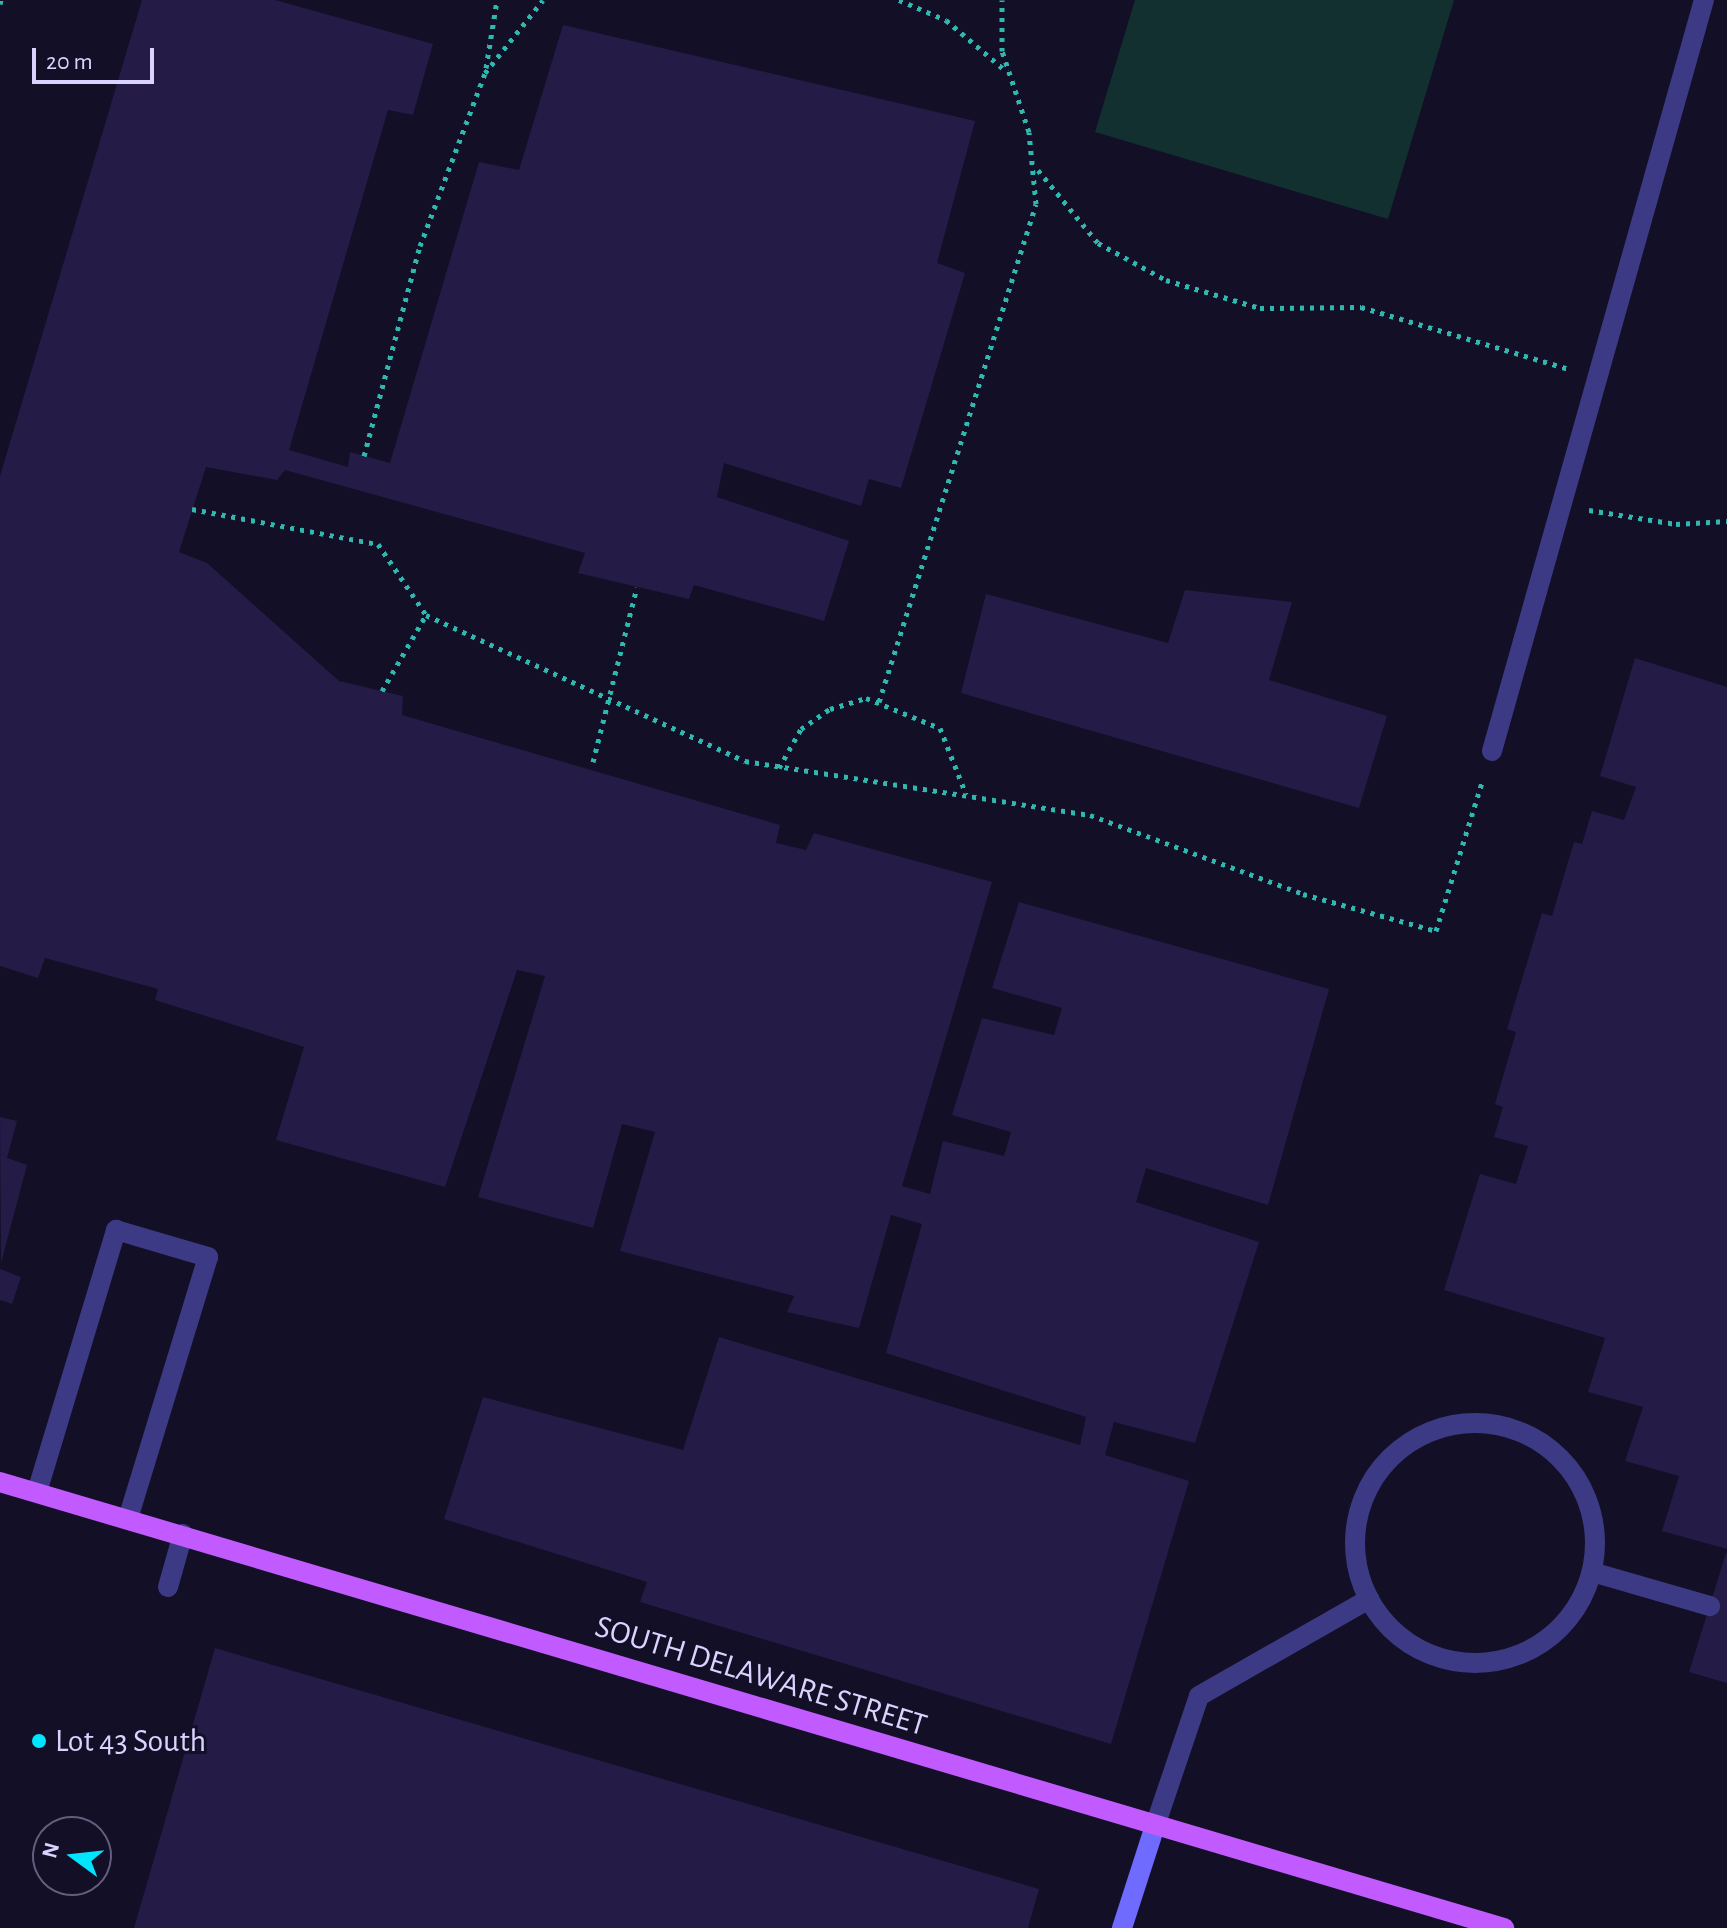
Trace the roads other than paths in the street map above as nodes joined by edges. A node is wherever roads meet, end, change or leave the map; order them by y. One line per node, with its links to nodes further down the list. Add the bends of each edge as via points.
1 (1704, 0): 2 (street)
2 (1492, 751)
3 (0, 1482): 4 (main road, SOUTH DELAWARE STREET)
4 (37, 1492): 5 (main road, SOUTH DELAWARE STREET); 5 (street, via 116,1230 208,1257)
5 (128, 1518): 6 (main road, SOUTH DELAWARE STREET)
6 (183, 1534): 8 (street); 11 (main road, SOUTH DELAWARE STREET)
7 (1592, 1572): 9 (street, via 1582,1600 1549,1639 1491,1663 1425,1653 1388,1627); 9 (street, via 1591,1510 1566,1464 1506,1427 1454,1425 1404,1446 1368,1490 1355,1544); 10 (street)
8 (168, 1587)
9 (1369, 1599): 11 (street, via 1199,1696)
10 (1710, 1606)
11 (1155, 1826): 12 (main road); 13 (main road, SOUTH DELAWARE STREET)
12 (1122, 1928)
13 (1504, 1928)

